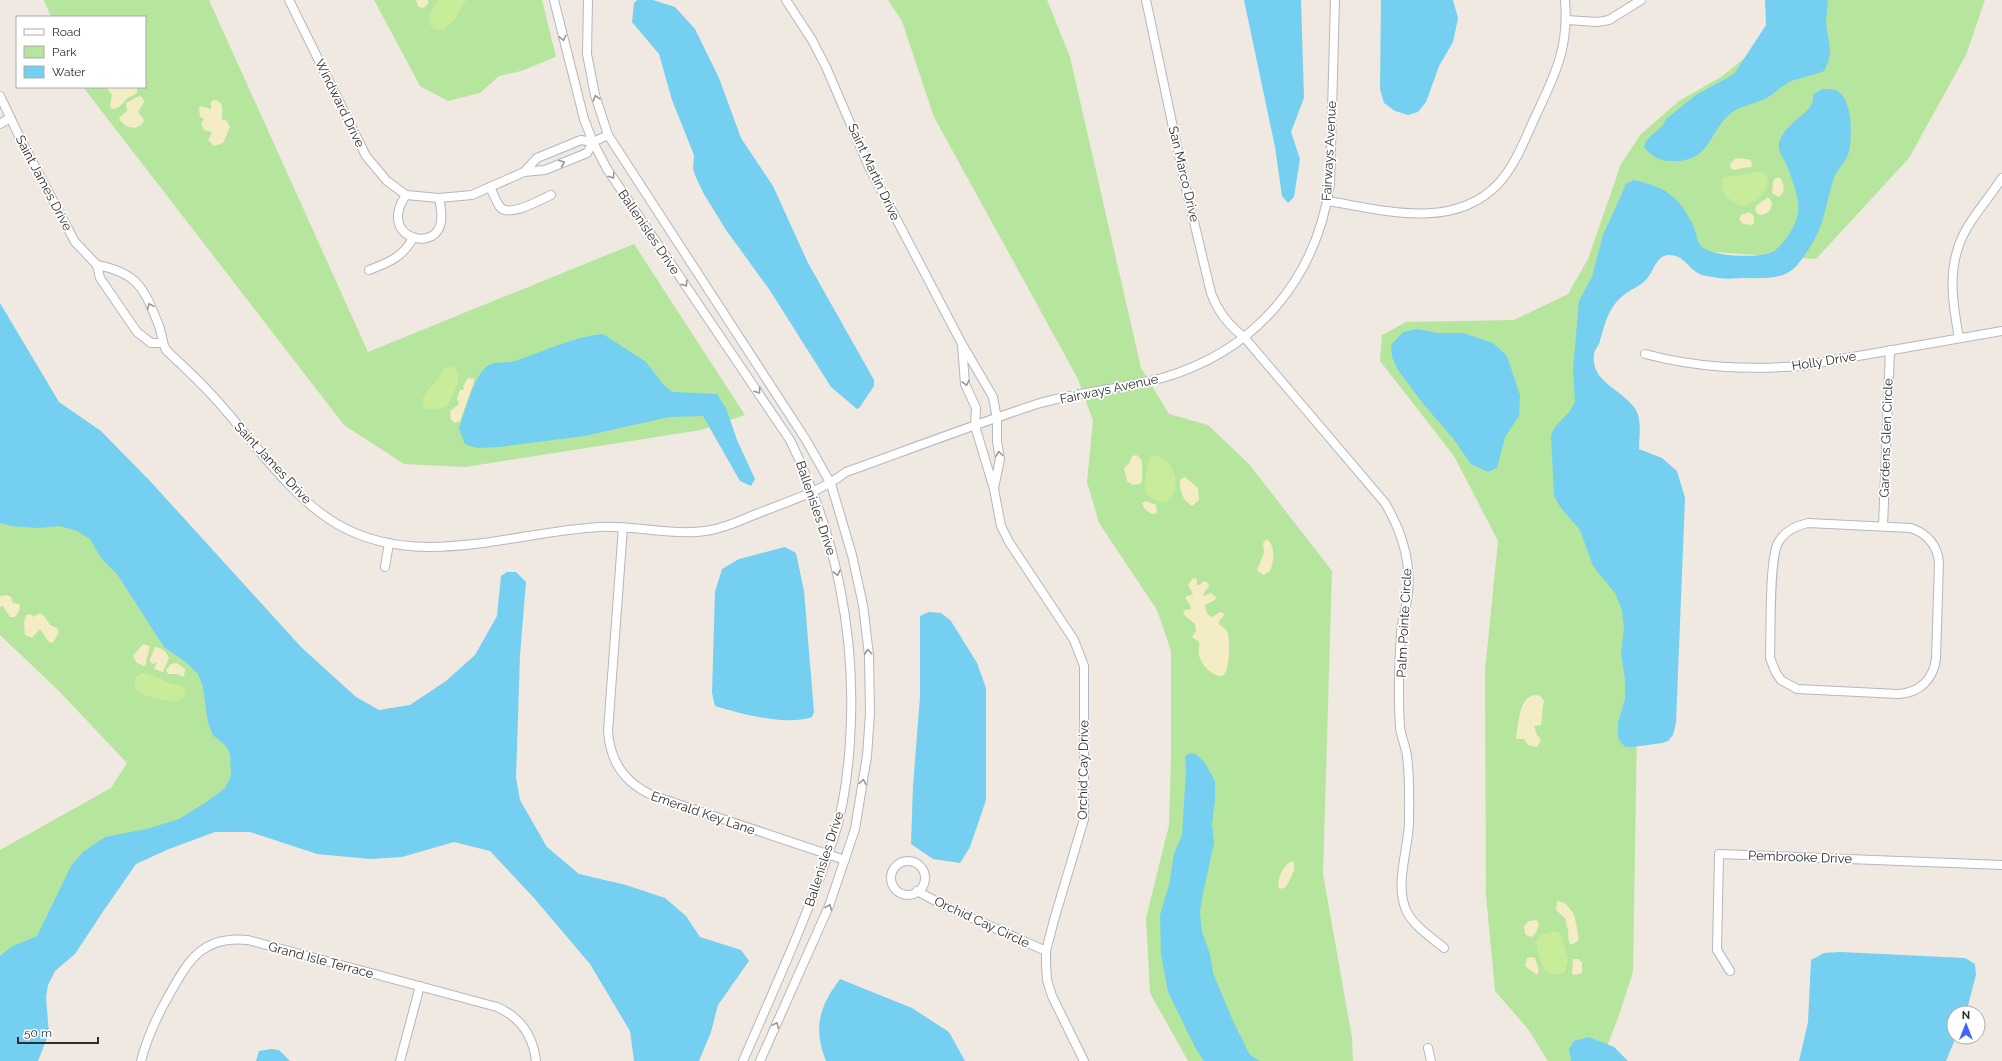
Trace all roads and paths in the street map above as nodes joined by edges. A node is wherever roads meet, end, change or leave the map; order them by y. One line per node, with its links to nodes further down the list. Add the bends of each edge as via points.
1 (289, 0): 18 (street, Windward Drive, via 366,156 375,169)
2 (554, 0): 14 (street, Ballenisles Drive, one-way to 14, via 584,119)
3 (588, 0): 13 (street, Ballenisles Drive, one-way to 3, via 594,95 587,54)
4 (786, 0): 29 (street, Saint Martin Drive, via 826,67 868,167)
5 (1146, 0): 26 (street, San Marco Drive, via 1211,293 1224,318)
6 (1335, 0): 21 (street, Fairways Avenue)
7 (1565, 0): 9 (street)
8 (1642, 0): 9 (street, via 1608,20)
9 (1566, 20): 21 (street, via 1563,50 1557,70 1517,156 1490,191 1460,208 1426,214 1410,214)
10 (0, 96): 11 (street, Saint James Drive)
11 (10, 118): 12 (street); 23 (street, Saint James Drive, via 76,242)
12 (0, 124)
13 (608, 135): 14 (street); 34 (street, Ballenisles Drive, via 806,440)
14 (593, 142): 15 (street, via 581,140 537,158); 15 (street, one-way to 14, via 546,170 587,154); 36 (street, Ballenisles Drive, one-way to 36, via 607,169 790,440)
15 (524, 172): 17 (street)
16 (2002, 178): 27 (street, via 1967,228 1954,260 1951,285)
17 (490, 187): 19 (street, via 501,208 508,212); 20 (street, via 472,195)
18 (406, 195): 20 (street); 22 (street, via 399,206 398,222 406,234)
19 (551, 195)
20 (439, 198): 22 (street, via 442,218 440,228 428,238)
21 (1328, 201): 26 (street, Fairways Avenue, via 1316,243 1295,283 1264,320)
22 (413, 238): 24 (street, via 398,258)
23 (97, 264): 28 (street, Saint James Drive, via 100,278 137,332 151,343); 28 (street, Saint James Drive, one-way to 23, via 159,327 137,283 124,272)
24 (369, 270)
25 (2002, 331): 27 (street, Holly Drive)
26 (1244, 337): 32 (street, Fairways Avenue, via 1213,358 1181,372 1039,404); 45 (street, Palm Pointe Circle, via 1385,503 1400,532 1406,551 1408,572 1408,591 1401,634 1400,728 1407,756 1409,804 1401,887 1407,912 1416,924)
27 (1959, 338): 30 (street, Holly Drive)
28 (162, 343): 39 (street, Saint James Drive, via 306,501 337,524 358,534)
29 (962, 344): 32 (street, Saint Martin Drive, via 993,397); 33 (street, Saint Martin Drive, one-way to 33, via 965,384 976,408)
30 (1890, 350): 31 (street, Holly Drive, via 1801,366 1769,368 1705,367); 37 (street, Gardens Glen Circle)
31 (1645, 354)
32 (996, 419): 33 (street, Fairways Avenue); 35 (street, Saint Martin Drive, one-way to 32, via 1000,459 996,442)
33 (975, 426): 34 (street, Fairways Avenue, via 846,472); 35 (street, Saint Martin Drive)
34 (831, 484): 36 (street, Fairways Avenue); 42 (street, Ballenisles Drive, one-way to 34, via 855,829 867,756 870,713 869,655 863,605 852,555)
35 (994, 489): 46 (street, Orchid Cay Drive, via 997,509 1009,542 1074,640 1084,666 1084,819)
36 (813, 492): 38 (street, Fairways Avenue, via 713,530 681,531); 41 (street, Ballenisles Drive, one-way to 41, via 834,558 850,650 852,721 848,771 834,836)
37 (1882, 526): 37 (street, via 1808,523 1792,528 1778,542 1773,559 1770,658 1776,673 1789,686 1805,691 1898,694 1914,691 1928,681 1936,659 1938,554 1931,539 1919,530)
38 (624, 527): 39 (street, Saint James Drive, via 581,529 458,545 413,546); 41 (street, Emerald Key Lane, via 608,731 612,753 621,771 638,788 654,796)
39 (389, 543): 40 (street)
40 (385, 567)
41 (827, 854): 42 (street, Emerald Key Lane); 53 (street, Ballenisles Drive, via 807,912)
42 (845, 860): 54 (street, Ballenisles Drive, one-way to 42, via 830,906)
43 (2002, 864): 47 (street, Pembrooke Drive, via 1719,854 1717,950)
44 (917, 892): 44 (street, Orchid Cay Circle, via 924,883 923,871 911,861 895,866 891,876 893,886 902,893); 46 (street, Orchid Cay Circle)
45 (1444, 948)
46 (1046, 952): 55 (street, Orchid Cay Drive, via 1052,996)
47 (1730, 971)
48 (420, 986): 50 (street, Grand Isle Terrace, via 248,940 218,942 203,948 186,964 154,1022); 51 (street); 52 (street, Grand Isle Terrace, via 504,1010 526,1030 533,1044)
49 (1428, 1048): 56 (street)
50 (141, 1061)
51 (400, 1061)
52 (536, 1061)
53 (744, 1061)
54 (760, 1061)
55 (1084, 1061)
56 (1431, 1061)

